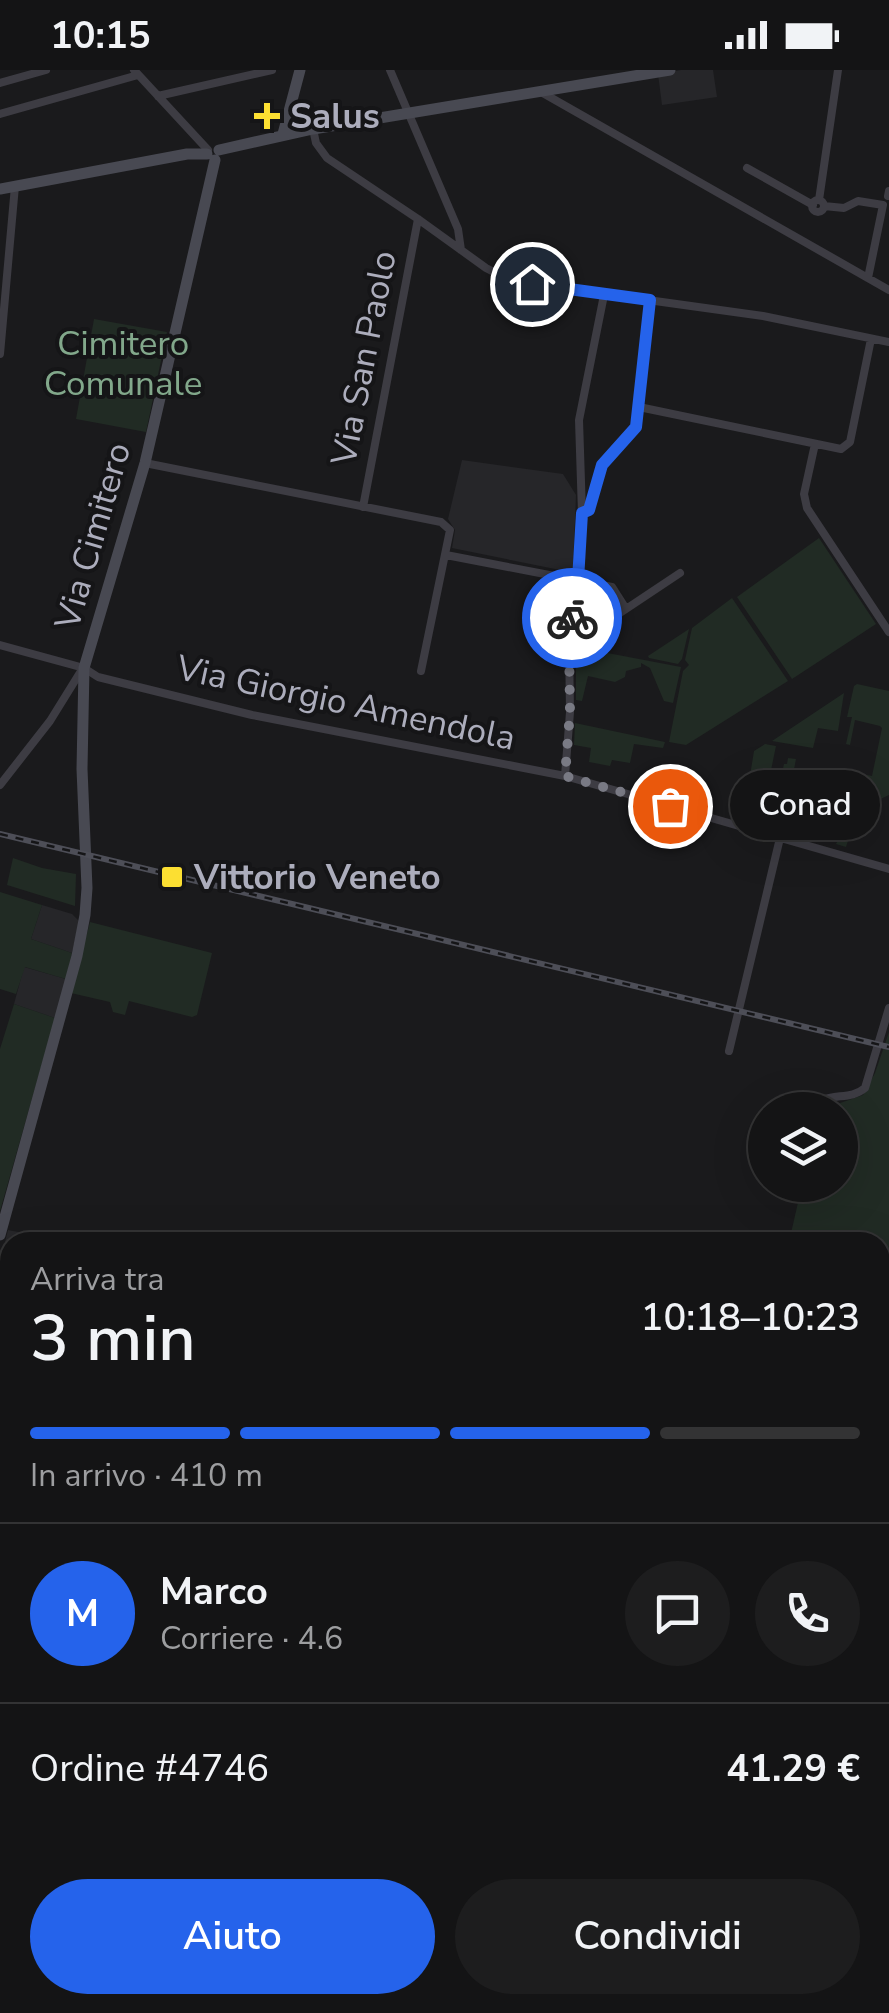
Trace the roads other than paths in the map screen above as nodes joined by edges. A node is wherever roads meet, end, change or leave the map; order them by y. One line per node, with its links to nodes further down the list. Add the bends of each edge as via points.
1 (46, 70): 9 (street)
2 (272, 70): 11 (street)
3 (300, 70): 15 (street)
4 (390, 70): 12 (street)
5 (670, 70): 8 (street)
6 (838, 70): 20 (street)
7 (136, 73): 11 (street); 13 (street)
8 (604, 75): 10 (street)
9 (0, 83)
10 (540, 91): 12 (street); 23 (street)
11 (158, 96): 16 (street)
12 (408, 112): 14 (street); 22 (street, via 458,229)
13 (0, 114)
14 (313, 129): 15 (street); 21 (street, via 327,158)
15 (282, 134): 16 (street)
16 (212, 153): 18 (street); 32 (street, Via Cimitero)
17 (747, 168): 20 (street)
18 (15, 186): 19 (street); 29 (street)
19 (0, 189)
20 (819, 204): 23 (street, via 883,205)
21 (418, 219): 22 (street); 33 (street, Via San Paolo)
22 (460, 250): 25 (street, via 511,281)
23 (868, 278): 24 (street)
24 (889, 290)
25 (604, 295): 26 (street); 34 (street, via 579,420)
26 (650, 300): 27 (street); 30 (street)
27 (871, 339): 28 (street); 31 (street, via 850,442 841,450)
28 (889, 342)
29 (0, 354)
30 (639, 406): 31 (street); 34 (street, via 636,427 602,465 589,510)
31 (815, 444): 40 (street, via 807,508)
32 (144, 463): 33 (street); 42 (street, Via Cimitero)
33 (364, 507): 35 (street, via 442,522 450,530)
34 (582, 513): 37 (street)
35 (446, 555): 37 (street); 43 (street)
36 (680, 573): 38 (street)
37 (578, 580): 38 (street, via 612,587); 39 (street)
38 (626, 609): 39 (street, via 608,621 595,610 596,599)
39 (574, 610): 44 (street)
40 (889, 632)
41 (0, 645): 42 (street, Via Cimitero)
42 (84, 668): 44 (street, Via Giorgio Amendola, via 252,715); 45 (street); 51 (street, via 85,915)
43 (421, 670)
44 (565, 776): 46 (street, Via Giorgio Amendola)
45 (0, 785)
46 (780, 838): 47 (street, Via Giorgio Amendola); 49 (street)
47 (889, 869)
48 (889, 1008): 50 (street, via 865,1088)
49 (730, 1051)
50 (858, 1092)
51 (1, 1232)

